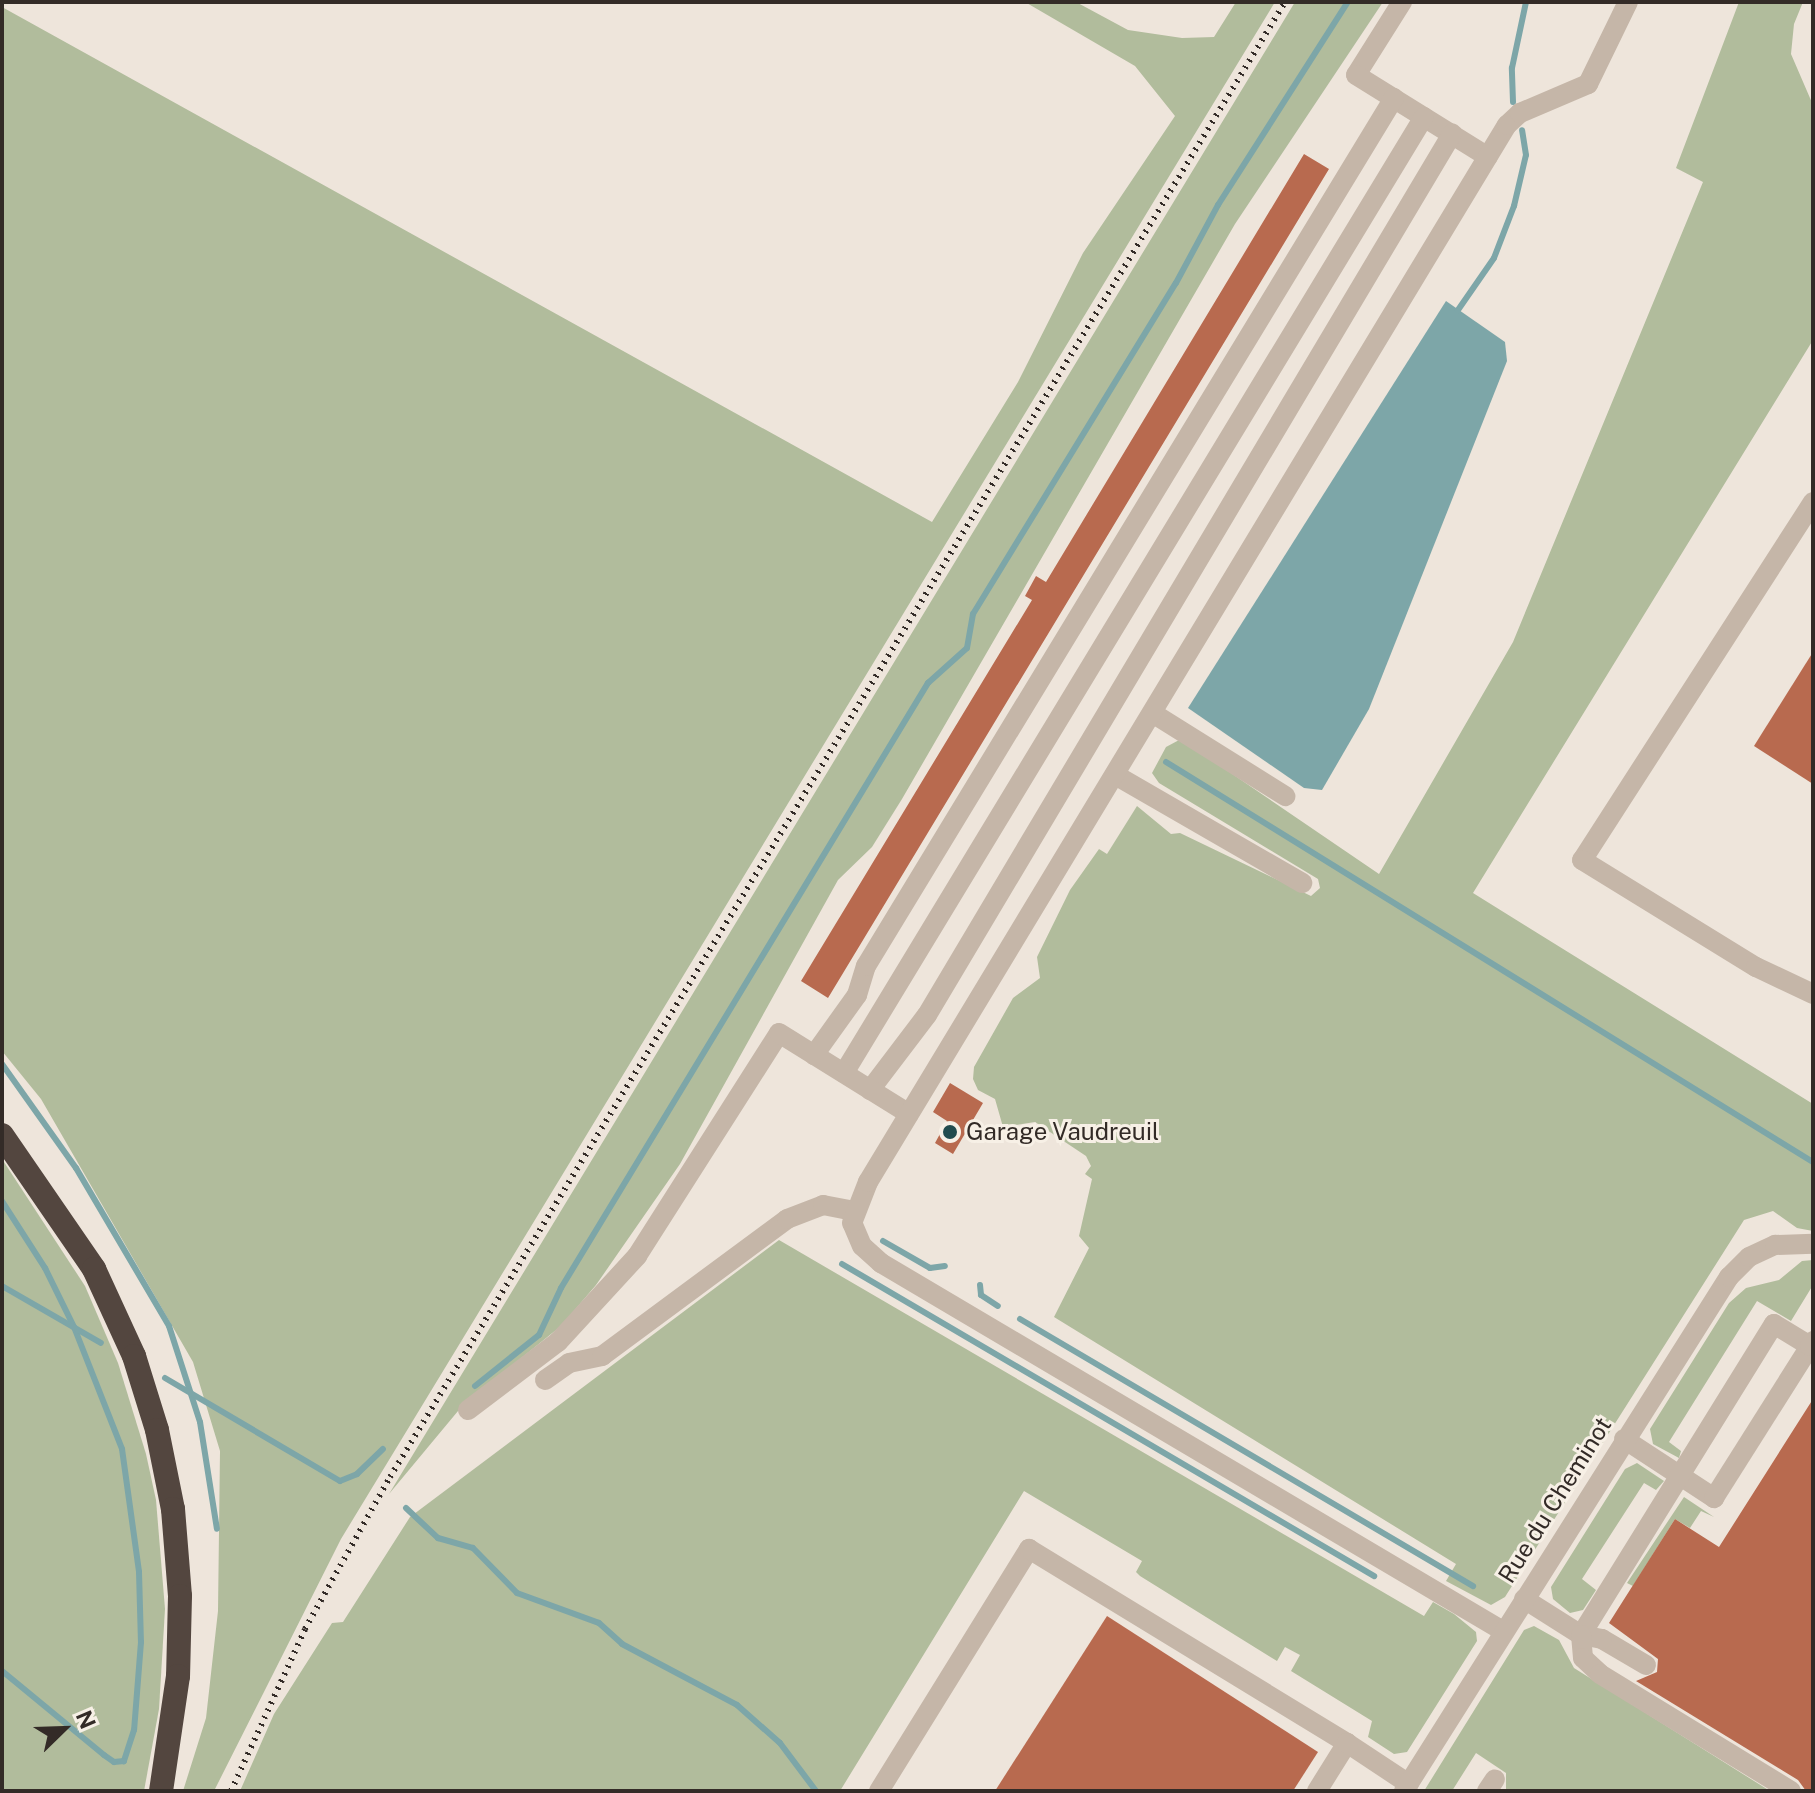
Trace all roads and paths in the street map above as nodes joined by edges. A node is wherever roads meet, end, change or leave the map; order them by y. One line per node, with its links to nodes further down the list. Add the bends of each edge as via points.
1 (1402, 2): 3 (street, via 1356,75)
2 (1628, 2): 6 (street, via 1588,84 1513,118)
3 (1394, 98): 4 (street); 13 (street, via 866,966 857,995)
4 (1424, 117): 5 (street); 14 (street)
5 (1452, 134): 6 (street); 15 (street, via 927,1015)
6 (1488, 157): 8 (street)
7 (1813, 502): 12 (street, via 1582,860 1756,967)
8 (1154, 714): 9 (street); 10 (street)
9 (1117, 776): 11 (street); 16 (street)
10 (1285, 796)
11 (1302, 883)
12 (1813, 994)
13 (814, 1055): 14 (street); 22 (street, via 779,1033 637,1256 558,1342)
14 (844, 1073): 15 (street)
15 (870, 1090): 16 (street)
16 (909, 1114): 18 (street)
17 (2, 1135): 31 (highway, via 94,1269 134,1356 157,1430 173,1509 180,1625 174,1717)
18 (853, 1211): 21 (street, via 823,1205 787,1219 602,1356 569,1363); 26 (street, via 856,1235 881,1263)
19 (1813, 1244): 23 (street, Rue du Cheminot, via 1782,1243 1739,1266)
20 (1811, 1344): 24 (street, via 1774,1324); 24 (street, via 1714,1498)
21 (545, 1380)
22 (468, 1410)
23 (1624, 1439): 24 (street); 25 (street, Rue du Cheminot)
24 (1680, 1475): 27 (street)
25 (1524, 1599): 26 (street, Rue du Cheminot); 27 (street)
26 (1503, 1631): 30 (street, Rue du Cheminot)
27 (1581, 1635): 28 (street, via 1606,1640); 34 (street, via 1583,1658 1600,1674)
28 (1646, 1665)
29 (1347, 1743): 30 (street); 32 (street, via 1029,1549); 33 (street)
30 (1406, 1787)
31 (161, 1791)
32 (879, 1791)
33 (1317, 1791)
34 (1791, 1791)

